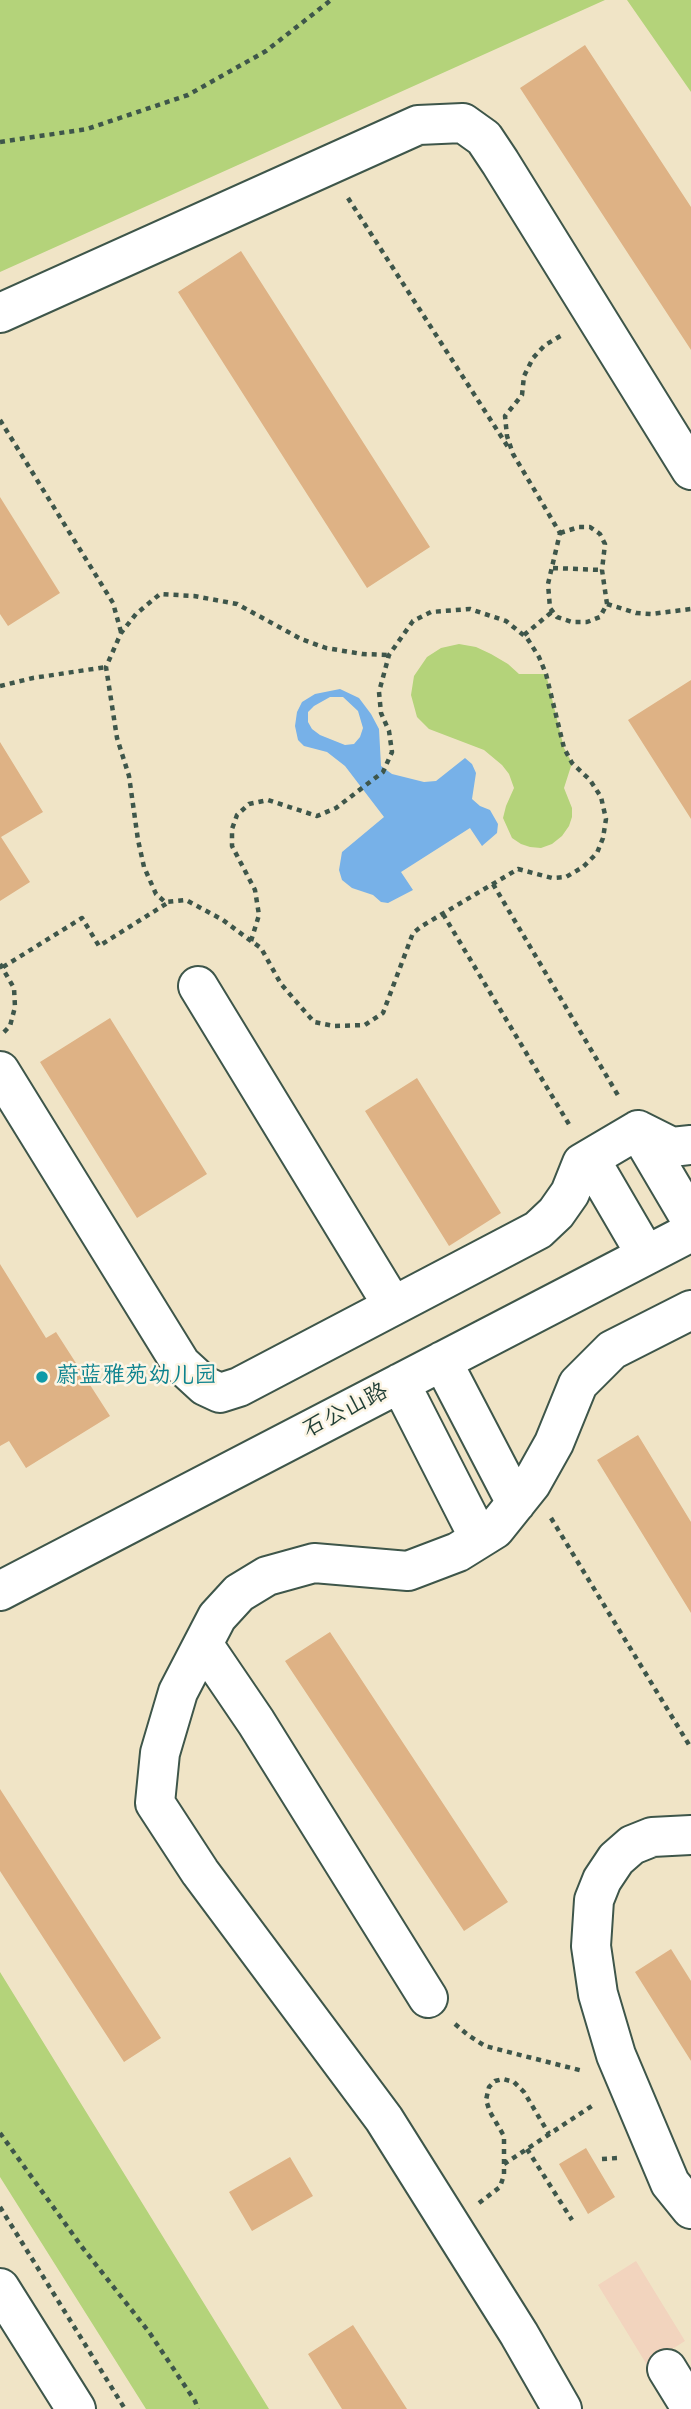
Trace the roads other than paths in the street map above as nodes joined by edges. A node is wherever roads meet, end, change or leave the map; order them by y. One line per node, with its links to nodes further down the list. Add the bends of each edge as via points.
1 (0, 313): 2 (street, via 418,125 463,123 484,138 500,162)
2 (691, 470)
3 (198, 986): 11 (street)
4 (0, 1071): 11 (street, via 181,1364 205,1386 220,1393 239,1387)
5 (638, 1130): 6 (street, via 672,1147); 7 (street); 8 (street)
6 (691, 1145)
7 (590, 1159): 10 (street); 11 (street, via 582,1163 570,1194 538,1230)
8 (691, 1220)
9 (691, 1232): 10 (street, 石公山路)
10 (646, 1255): 13 (street, 石公山路)
11 (393, 1306)
12 (691, 1310): 15 (street, via 612,1350 578,1384 554,1443)
13 (442, 1362): 14 (street, 石公山路); 15 (street)
14 (400, 1383): 16 (street); 17 (street, 石公山路)
15 (523, 1494): 16 (street, via 495,1529)
16 (480, 1538): 18 (street, via 458,1552 408,1571 314,1563 267,1576 239,1593 217,1617)
17 (0, 1591)
18 (203, 1644): 20 (street); 26 (street, via 178,1692 160,1753 155,1802 200,1872 384,2119)
19 (691, 1835): 21 (street, via 652,1837 616,1859 594,1900 591,1946 598,1994 616,2055 670,2183)
20 (428, 1998)
21 (691, 2209)
22 (0, 2288): 25 (street)
23 (667, 2369): 24 (street)
24 (691, 2408)
25 (76, 2409)
26 (562, 2409)

